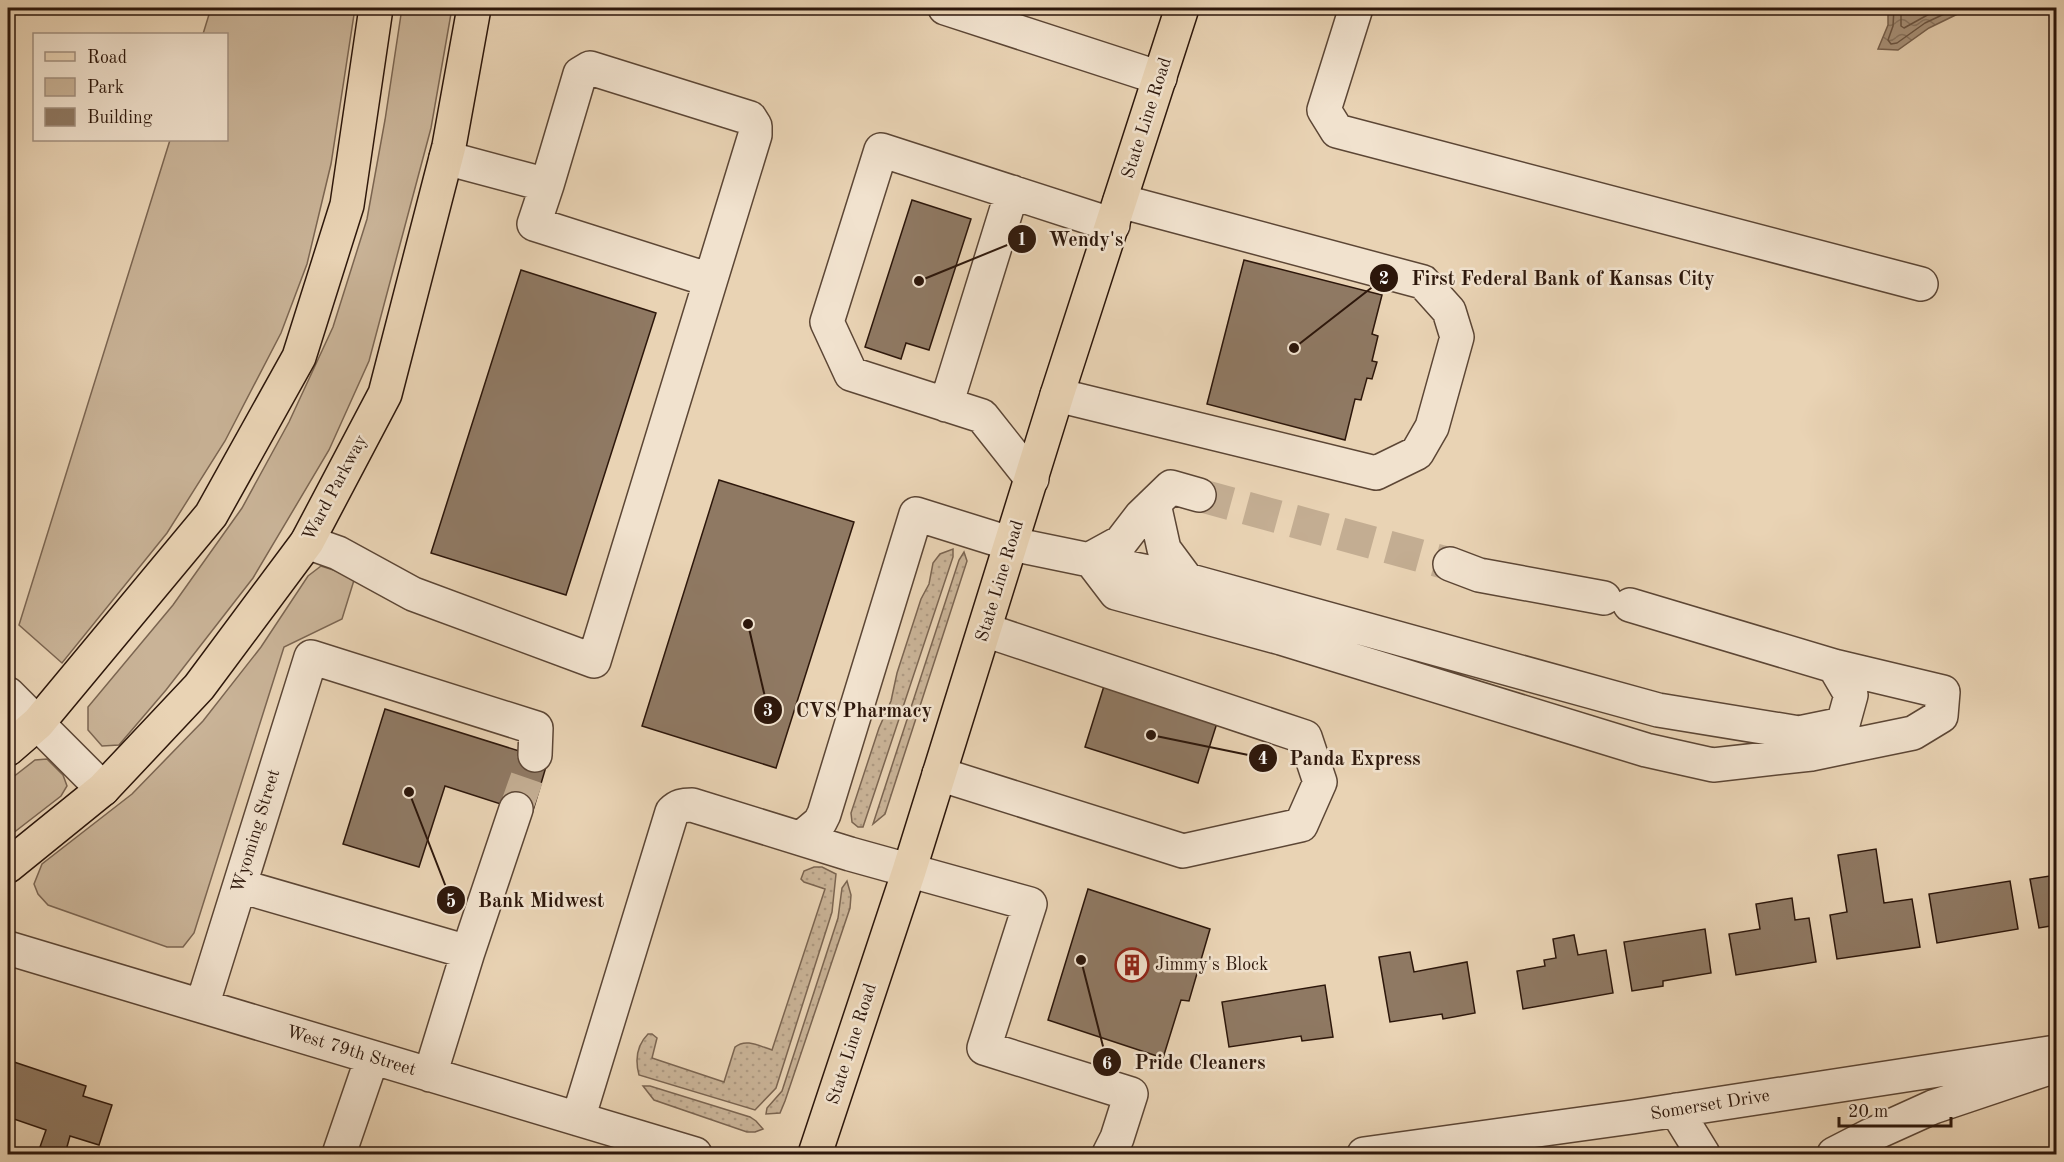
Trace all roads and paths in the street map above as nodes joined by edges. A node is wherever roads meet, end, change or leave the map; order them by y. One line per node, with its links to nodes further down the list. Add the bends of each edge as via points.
1 (376, 8): 26 (main road, via 347,205 299,357 210,515)
2 (474, 8): 7 (main road, Ward Parkway)
3 (945, 8): 6 (street)
4 (1182, 8): 6 (main road, State Line Road)
5 (1356, 8): 12 (street, via 1324,110 1337,131)
6 (1160, 78): 10 (main road, State Line Road)
7 (446, 158): 8 (street); 18 (main road, Ward Parkway, via 385,393)
8 (547, 185): 11 (street, via 534,224); 11 (street, via 580,74 590,68 750,118 755,135)
9 (1012, 192): 10 (street); 14 (street); 14 (street, via 881,150 827,322 851,374)
10 (1117, 213): 13 (main road, State Line Road); 13 (street, via 1424,282 1449,312 1457,337 1431,427 1416,453 1376,473)
11 (710, 280): 18 (street, via 594,660 413,594 338,553)
12 (1921, 284)
13 (1057, 395): 15 (main road, State Line Road)
14 (946, 405): 15 (street, via 982,416)
15 (1032, 479): 19 (main road, State Line Road)
16 (1199, 495): 17 (street, via 1171,487)
17 (1154, 504): 20 (street, via 1121,542); 22 (street, via 1164,549)
18 (307, 542): 30 (main road, Ward Parkway, via 199,687)
19 (1012, 544): 20 (street); 23 (main road, State Line Road); 32 (street, via 916,514 824,814)
20 (1090, 559): 22 (street); 24 (street, via 1116,592 1281,638 1646,750 1713,765 1811,754 1913,733 1941,716 1943,692)
21 (1450, 564): 24 (street, via 1479,575 1617,602)
22 (1187, 580): 24 (street, via 1658,710 1799,733 1843,724 1851,695)
23 (985, 630): 29 (main road, State Line Road); 29 (street, via 1305,736 1320,782 1300,825 1183,851)
24 (1834, 666)
25 (8, 694): 26 (street)
26 (38, 723): 27 (main road); 30 (street)
27 (8, 749)
28 (535, 756): 35 (street, Wyoming Street, via 536,728 311,657)
29 (939, 774): 34 (main road, State Line Road)
30 (103, 789): 33 (main road, Ward Parkway)
31 (516, 809): 37 (street)
32 (801, 838): 34 (street); 44 (street, via 692,805 677,807 672,812)
33 (8, 866)
34 (909, 871): 49 (main road, State Line Road); 50 (street, via 1030,904 984,1048 1131,1094)
35 (240, 886): 37 (street); 38 (street, Wyoming Street)
36 (8, 948): 38 (street, West 79th Street)
37 (468, 952): 42 (street)
38 (202, 1006): 40 (street, West 79th Street)
39 (2056, 1052): 43 (street, Somerset Drive)
40 (372, 1058): 42 (street, West 79th Street); 47 (street)
41 (2056, 1066): 54 (street, via 1933,1107)
42 (430, 1075): 44 (street, West 79th Street)
43 (1676, 1110): 46 (street, Somerset Drive); 53 (street)
44 (578, 1119): 45 (street, West 79th Street)
45 (616, 1143): 48 (street, West 79th Street)
46 (1419, 1147): 51 (street, Somerset Drive); 52 (street)
47 (339, 1155)
48 (695, 1155)
49 (815, 1155)
50 (1109, 1155)
51 (1364, 1155)
52 (1485, 1155)
53 (1703, 1155)
54 (1834, 1155)

